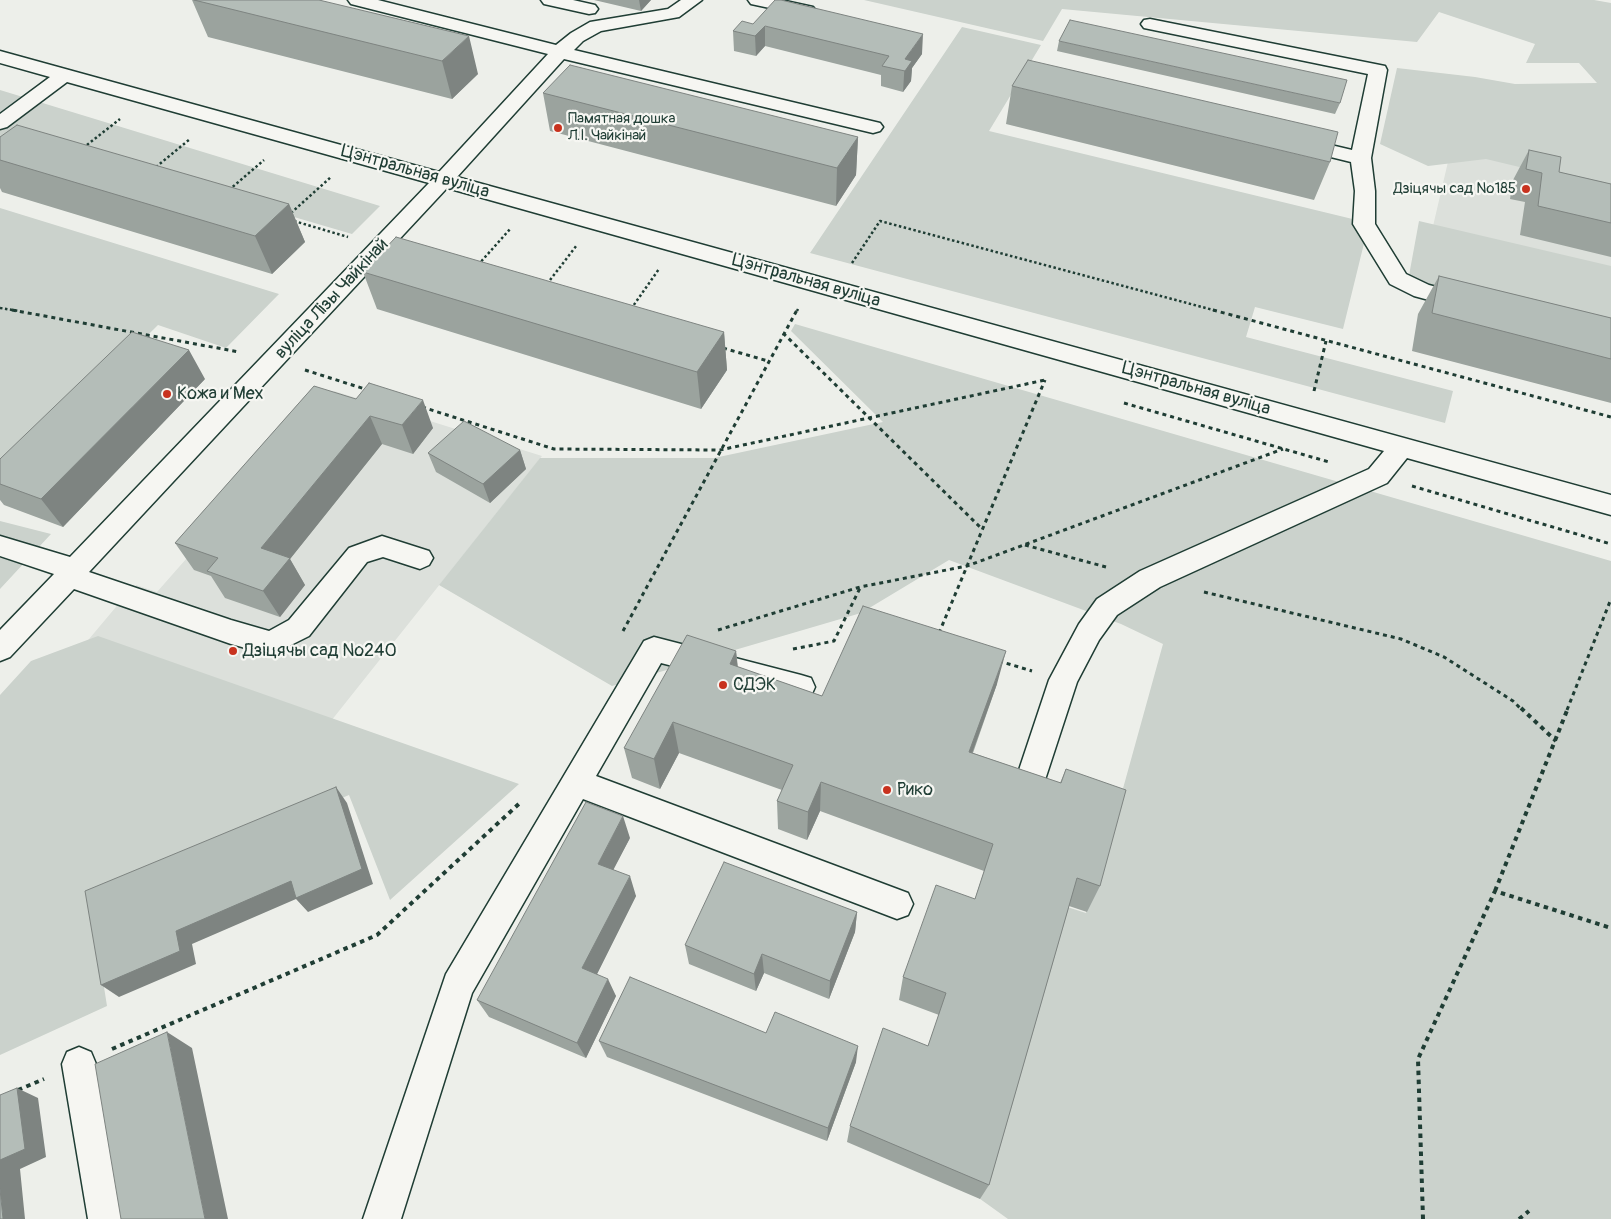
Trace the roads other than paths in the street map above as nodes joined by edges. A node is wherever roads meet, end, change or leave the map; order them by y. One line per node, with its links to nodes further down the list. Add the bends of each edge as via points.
1 (357, 0): 8 (street)
2 (550, 0): 5 (street)
3 (693, 0): 5 (street, вуліца Лізы Чайкінай, via 673,13)
4 (757, 0): 6 (street)
5 (590, 12): 8 (street, вуліца Лізы Чайкінай, via 577,37)
6 (821, 15)
7 (1150, 24): 14 (street, via 1378,70)
8 (560, 52): 12 (street); 15 (street, вуліца Лізы Чайкінай)
9 (0, 57): 10 (street, Цэнтральная вуліца)
10 (64, 75): 11 (street); 15 (street, Цэнтральная вуліца)
11 (0, 123)
12 (873, 127)
13 (1275, 138): 14 (street)
14 (1361, 158): 16 (street, via 1364,224 1398,280 1422,291)
15 (443, 180): 17 (street, Цэнтральная вуліца); 21 (street, вуліца Лізы Чайкінай)
16 (1488, 307)
17 (1402, 447): 18 (street, Цэнтральная вуліца); 24 (street, via 1378,476 1150,579 1107,607 1089,632 1063,680)
18 (1611, 505)
19 (0, 546): 21 (street)
20 (420, 558): 21 (street, via 382,546 358,555 299,628 271,642 231,632)
21 (72, 573): 22 (street, вуліца Лізы Чайкінай)
22 (0, 649)
23 (801, 687): 25 (street, via 654,649)
24 (1031, 779)
25 (576, 782): 26 (street); 29 (street, via 458,986)
26 (897, 904)
27 (78, 1064): 28 (street)
28 (107, 1219)
29 (382, 1219)

